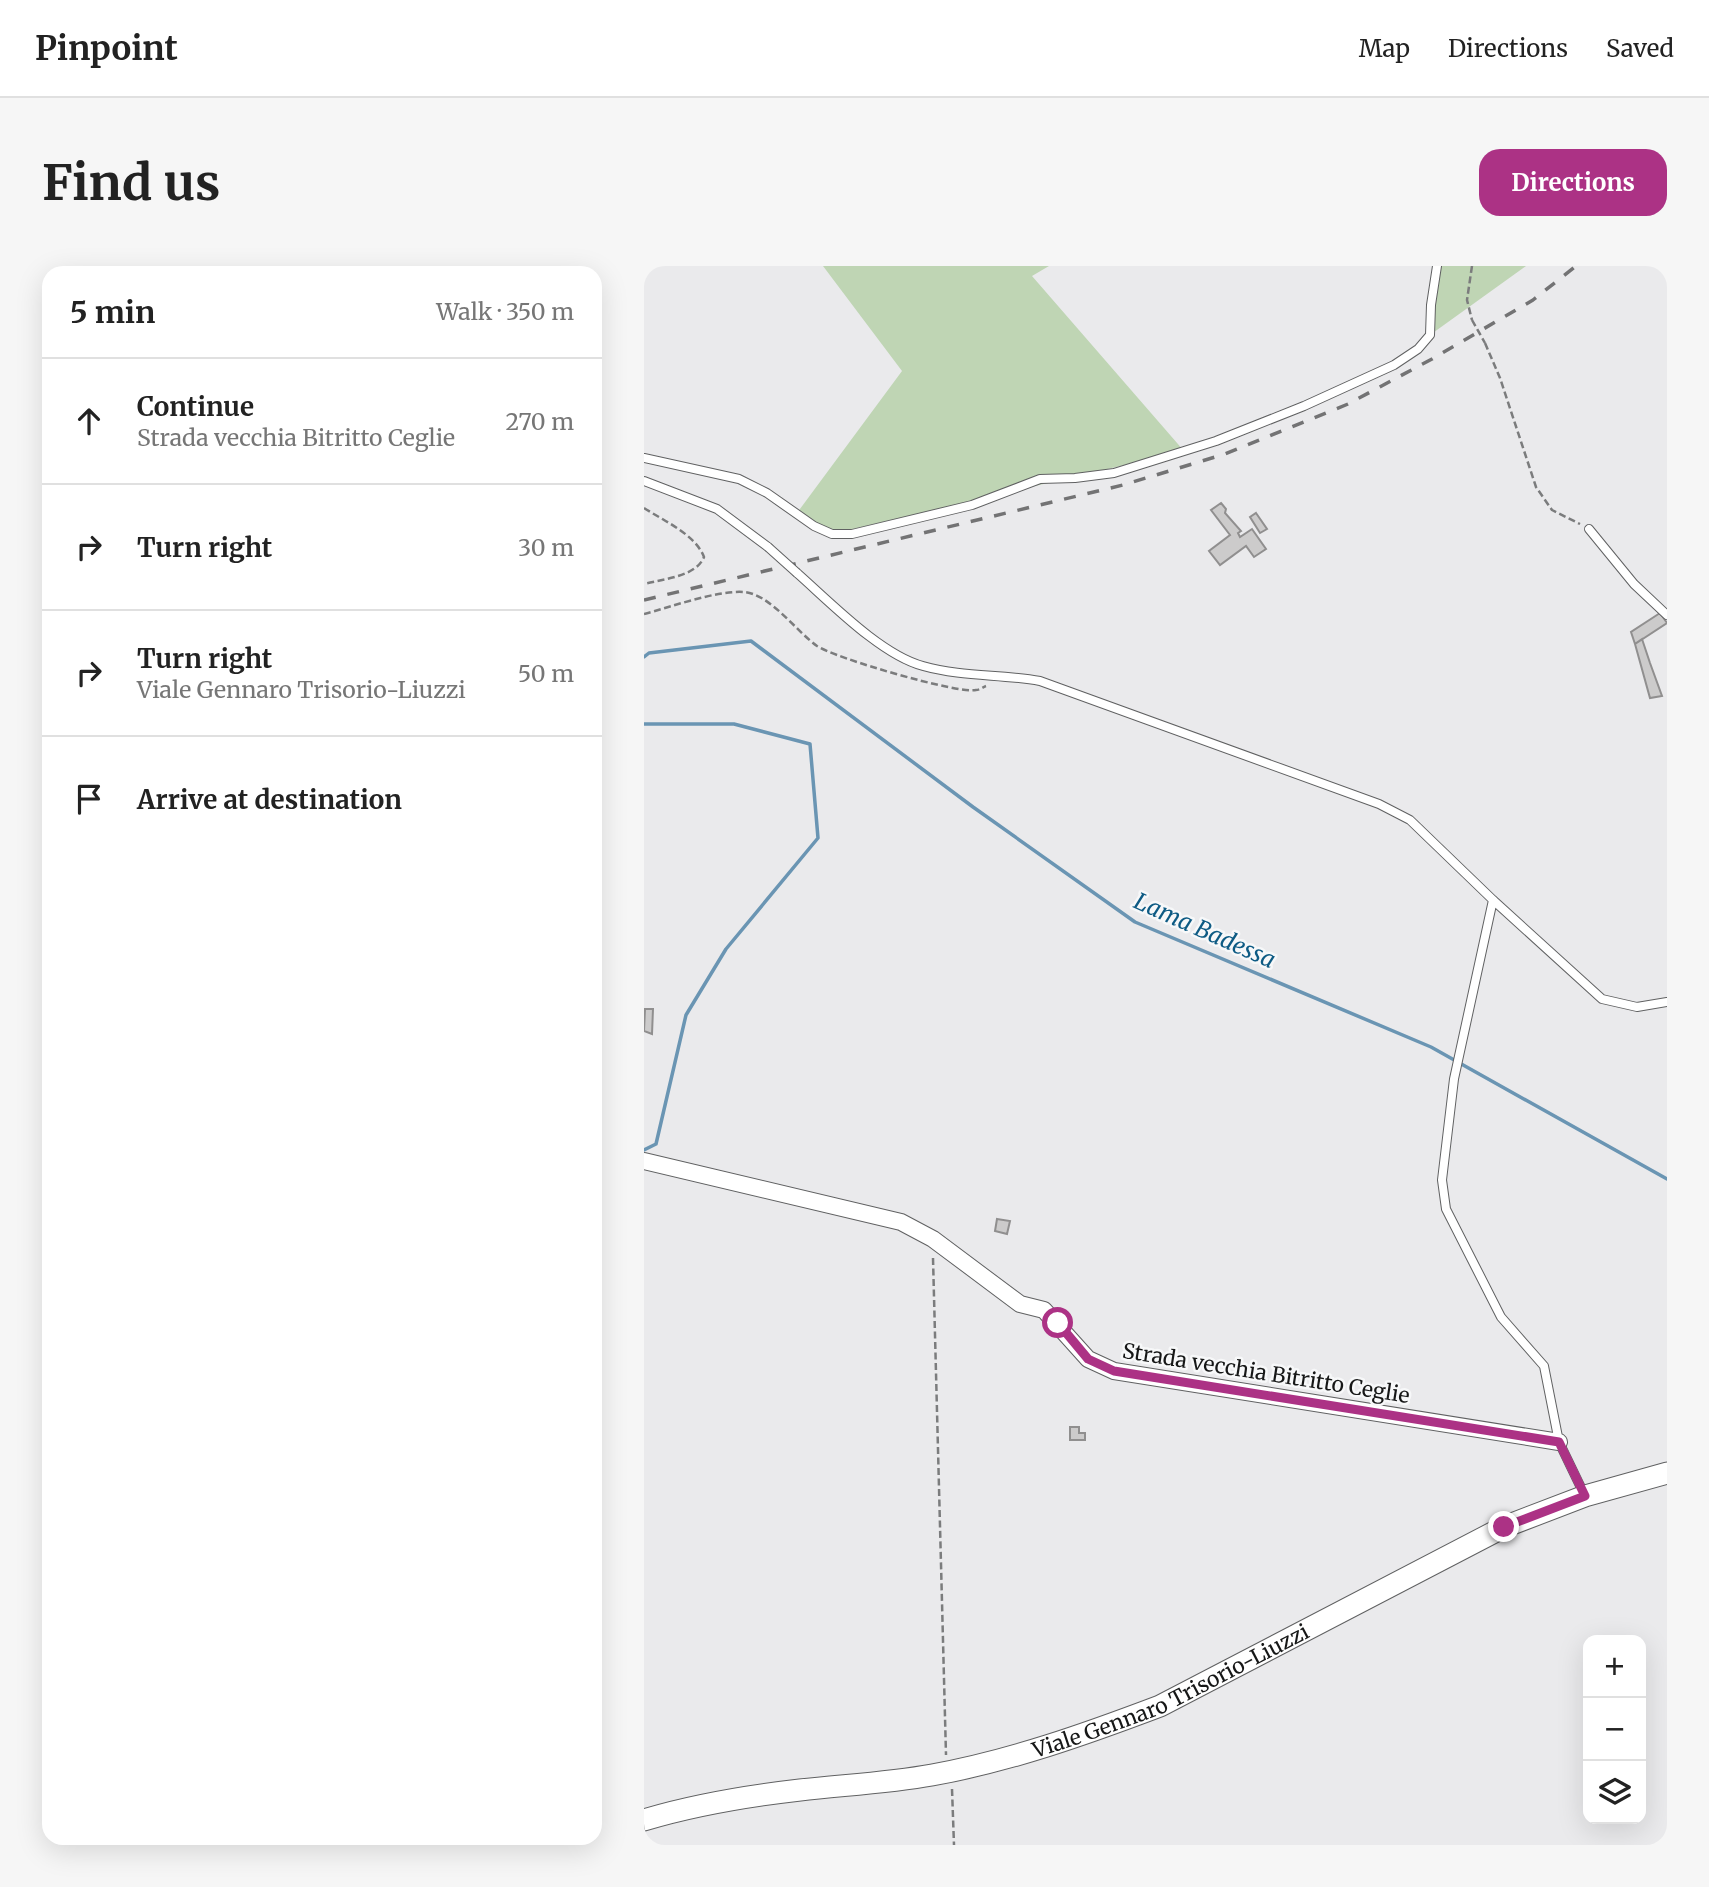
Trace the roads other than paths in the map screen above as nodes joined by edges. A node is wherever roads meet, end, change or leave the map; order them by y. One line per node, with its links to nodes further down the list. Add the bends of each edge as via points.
1 (1437, 266): 2 (lane, via 1430,335 1394,365 1216,441 1114,473 1040,479 972,505 852,534 832,534 739,479)
2 (644, 458)
3 (644, 481): 6 (lane, bridge, via 717,509 768,547 856,625 919,665 1053,685 1379,804 1410,820)
4 (1589, 529): 5 (lane, via 1634,584)
5 (1667, 615)
6 (1493, 900): 7 (lane, via 1602,999 1637,1007); 9 (lane, via 1454,1079 1442,1180 1446,1209 1501,1317 1544,1366)
7 (1667, 1002)
8 (644, 1161): 9 (street, Strada vecchia Bitritto Ceglie, via 901,1222 933,1239 1020,1304 1044,1310 1088,1359 1114,1371)
9 (1559, 1442): 11 (lane)
10 (1667, 1473): 11 (main road, Viale Gennaro Trisorio-Liuzzi)
11 (1585, 1496): 12 (main road, Viale Gennaro Trisorio-Liuzzi, via 1504,1527 1160,1706 1027,1752 951,1771 762,1795)
12 (644, 1820)

